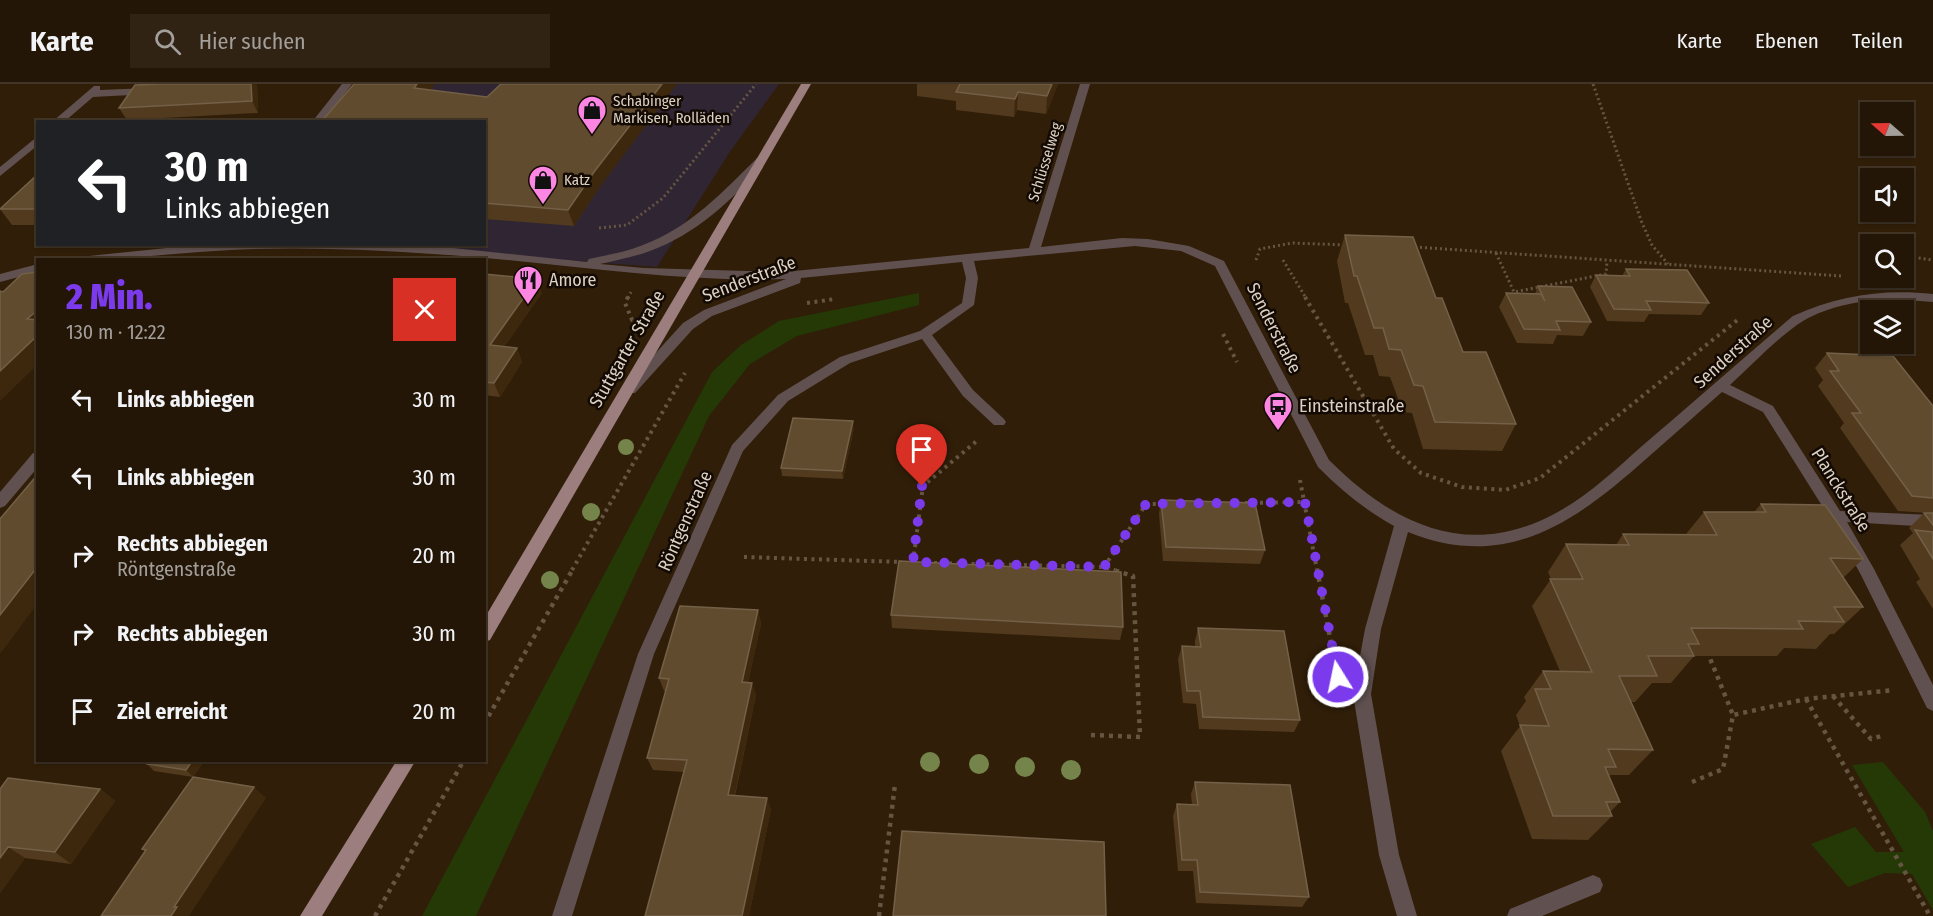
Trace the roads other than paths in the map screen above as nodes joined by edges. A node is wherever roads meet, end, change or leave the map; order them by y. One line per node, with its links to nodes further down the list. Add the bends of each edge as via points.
1 (101, 84): 6 (street)
2 (346, 84): 8 (street)
3 (806, 84): 10 (main road, Stuttgarter Straße)
4 (1085, 84): 14 (street, Schlüsselweg)
5 (159, 91): 6 (street)
6 (89, 94): 7 (street)
7 (59, 120)
8 (319, 120)
9 (36, 141): 11 (street)
10 (763, 158): 18 (street, via 718,204 685,230 648,248); 20 (main road, Stuttgarter Straße)
11 (0, 173)
12 (216, 246): 16 (street, Senderstraße); 17 (street)
13 (338, 246): 18 (street, Senderstraße)
14 (1034, 250): 15 (street, Senderstraße); 32 (street, Senderstraße, via 1157,242 1192,249 1220,264 1323,463 1374,510)
15 (968, 257): 21 (street, Senderstraße); 24 (street, Röntgenstraße, via 972,278 968,305)
16 (107, 258)
17 (207, 258)
18 (582, 264): 20 (street, Senderstraße)
19 (36, 269): 22 (street)
20 (694, 275): 21 (street, Senderstraße); 26 (main road, Stuttgarter Straße)
21 (810, 275): 26 (street, Senderstraße, via 708,313 688,326)
22 (0, 278)
23 (1933, 298): 25 (street, Senderstraße, via 1884,294 1821,308 1798,319)
24 (925, 334): 27 (street, via 968,393); 38 (street, Röntgenstraße, via 845,360 818,376 783,398 737,449 646,654)
25 (1722, 386): 30 (street, Planckstraße, via 1768,409); 32 (street, Senderstraße, via 1600,490 1549,523 1492,540 1433,536)
26 (625, 395): 33 (main road, Stuttgarter Straße)
27 (999, 422)
28 (36, 459): 29 (street)
29 (0, 502)
30 (1836, 516): 31 (street); 34 (street, Planckstraße)
31 (1933, 521)
32 (1402, 524): 39 (street, via 1373,629 1362,694 1389,855)
33 (486, 632)
34 (1933, 703)
35 (406, 762): 37 (main road)
36 (1593, 885): 40 (street)
37 (310, 916)
38 (562, 916)
39 (1407, 916)
40 (1517, 916)

